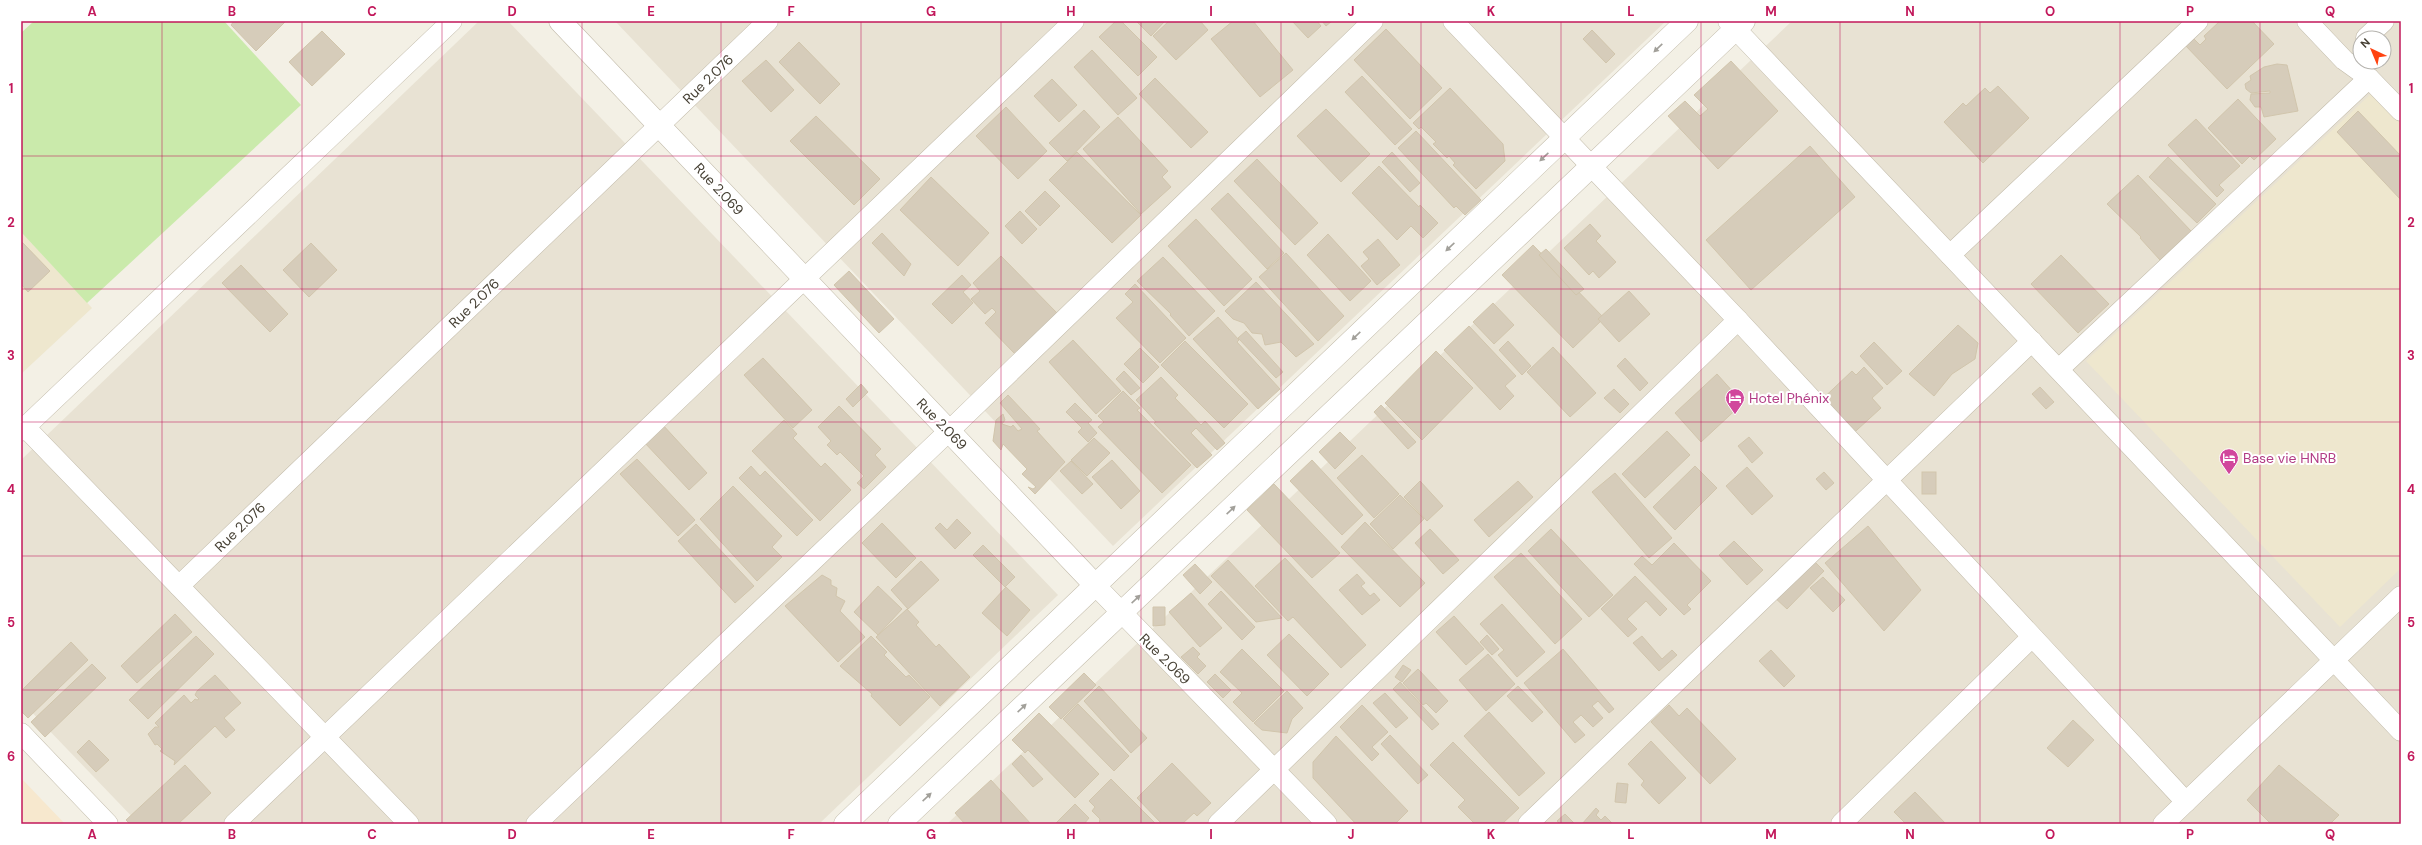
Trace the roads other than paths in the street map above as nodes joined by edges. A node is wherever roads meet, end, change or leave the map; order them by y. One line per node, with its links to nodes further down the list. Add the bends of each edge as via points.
1 (452, 21): 25 (street)
2 (560, 21): 17 (street, Rue 2.069)
3 (768, 21): 17 (street, Rue 2.076)
4 (1074, 21): 21 (street)
5 (1373, 21): 26 (street)
6 (1453, 21): 18 (street)
7 (1686, 21): 18 (street, one-way to 18)
8 (2198, 21): 20 (street)
9 (2307, 21): 14 (street)
10 (2384, 21): 12 (street)
11 (1736, 24): 19 (street); 20 (street)
12 (2374, 30)
13 (2352, 52): 14 (street)
14 (2344, 60): 15 (street)
15 (2369, 78): 16 (street); 24 (street)
16 (2401, 112)
17 (659, 126): 21 (street, Rue 2.069); 29 (street, Rue 2.076)
18 (1565, 138): 19 (street); 28 (street, one-way to 28)
19 (1593, 166): 22 (street); 31 (street, one-way to 19)
20 (1950, 255): 23 (street)
21 (804, 279): 26 (street, Rue 2.069); 36 (street)
22 (1738, 320): 27 (street); 37 (street)
23 (2032, 341): 24 (street); 27 (street)
24 (2059, 369): 33 (street)
25 (23, 429): 29 (street)
26 (949, 431): 28 (street, Rue 2.069); 42 (street)
27 (1887, 481): 32 (street); 47 (street)
28 (1095, 585): 31 (street, Rue 2.069); 43 (street)
29 (179, 586): 36 (street)
30 (2401, 596): 33 (street)
31 (1121, 614): 37 (street, Rue 2.069); 44 (street, one-way to 31)
32 (2032, 637): 38 (street); 48 (street)
33 (2333, 660): 34 (street); 38 (street)
34 (2401, 731)
35 (21, 733): 39 (street)
36 (325, 737): 40 (street); 41 (street)
37 (1274, 770): 45 (street); 46 (street, Rue 2.069)
38 (2186, 802): 49 (street)
39 (108, 824)
40 (234, 824)
41 (409, 824)
42 (536, 824)
43 (845, 824)
44 (899, 824)
45 (1218, 824)
46 (1327, 824)
47 (1528, 824)
48 (1841, 824)
49 (2163, 824)

